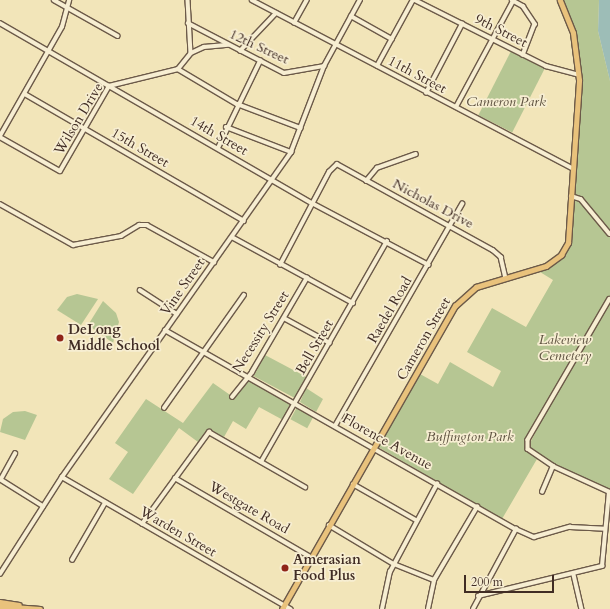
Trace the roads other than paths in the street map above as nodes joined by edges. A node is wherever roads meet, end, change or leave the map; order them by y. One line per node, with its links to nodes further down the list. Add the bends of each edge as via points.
1 (54, 0): 10 (street)
2 (69, 0): 10 (street)
3 (188, 0): 14 (street)
4 (252, 0): 11 (street, 11th Street)
5 (307, 0): 15 (street)
6 (360, 0): 12 (street, Vine Street)
7 (414, 0): 16 (street, 9th Street); 18 (street)
8 (513, 0): 19 (street); 25 (street, via 523,6 535,24)
9 (560, 0): 30 (main road, Cameron Street, via 571,25)
10 (68, 8): 17 (street); 22 (street)
11 (276, 13): 15 (street, 11th Street); 23 (street)
12 (351, 16): 18 (street); 20 (street, Vine Street)
13 (0, 23): 22 (street, 14th Street)
14 (188, 23): 21 (street, 12th Street); 24 (street)
15 (294, 23): 20 (street, 11th Street)
16 (462, 24): 19 (street, 9th Street); 32 (street)
17 (118, 36)
18 (392, 39): 28 (street)
19 (493, 39): 25 (street, 9th Street); 35 (street)
20 (334, 44): 27 (street, Vine Street); 28 (street, 11th Street)
21 (228, 45): 23 (street, 12th Street); 24 (street, via 204,47)
22 (49, 51): 31 (street, 14th Street); 33 (street)
23 (240, 51): 26 (street, 12th Street)
24 (191, 53): 29 (street)
25 (523, 55): 30 (street, 9th Street, via 546,66)
26 (260, 61): 27 (street, 12th Street, via 284,73); 34 (street)
27 (324, 66): 37 (street, Vine Street)
28 (377, 66): 32 (street, 11th Street)
29 (178, 69): 31 (street, Wilson Drive); 34 (street)
30 (579, 75): 43 (main road, Cameron Street)
31 (109, 86): 38 (street, Wilson Drive); 40 (street, 14th Street)
32 (426, 93): 35 (street, 11th Street)
33 (25, 94): 38 (street, 15th Street); 39 (street)
34 (237, 104): 36 (street); 37 (street)
35 (456, 107): 43 (street, 11th Street)
36 (226, 127): 40 (street); 41 (street)
37 (301, 128): 41 (street, Vine Street)
38 (84, 129): 39 (street, Wilson Drive, via 60,171); 50 (street, 15th Street)
39 (0, 137)
40 (218, 148): 44 (street, 14th Street)
41 (291, 152): 44 (street, Vine Street)
42 (416, 154): 45 (street, via 377,168)
43 (572, 168): 46 (main road, Cameron Street)
44 (272, 180): 47 (street, 14th Street); 50 (street, Vine Street)
45 (366, 181): 47 (street, Nicholas Drive, via 335,165); 51 (street, Nicholas Drive)
46 (571, 196): 52 (street, via 581,199); 59 (main road, Cameron Street, via 569,237 561,255 546,266)
47 (312, 203): 54 (street, 14th Street); 56 (street)
48 (0, 204): 55 (street, via 73,245 121,236 139,225 147,225)
49 (462, 204): 51 (street, Raedel Road)
50 (244, 221): 53 (street, Vine Street)
51 (450, 225): 57 (street, Raedel Road); 59 (street, Nicholas Drive, via 497,253)
52 (610, 234)
53 (232, 237): 55 (street, Vine Street); 56 (street)
54 (387, 241): 57 (street, 14th Street); 63 (street, Bell Street)
55 (214, 262): 64 (street, Vine Street)
56 (280, 265): 58 (street)
57 (429, 265): 73 (street, Raedel Road)
58 (307, 278): 63 (street); 65 (street, Necessity Street)
59 (506, 278): 74 (main road, Cameron Street, via 470,290 455,306)
60 (140, 290): 64 (street)
61 (244, 295): 68 (street)
62 (610, 299): 77 (street, via 528,440 531,453)
63 (354, 303): 67 (street, Bell Street)
64 (177, 314): 66 (street, Vine Street)
65 (284, 318): 67 (street); 69 (street, Necessity Street)
66 (165, 330): 68 (street, Florence Avenue); 78 (street, Vine Street)
67 (330, 343): 71 (street, Bell Street)
68 (204, 351): 69 (street, Florence Avenue); 72 (street)
69 (248, 376): 70 (street, Necessity Street); 71 (street, Florence Avenue)
70 (232, 397)
71 (296, 403): 73 (street, Florence Avenue); 76 (street, Bell Street)
72 (164, 408)
73 (335, 426): 74 (street, Florence Avenue)
74 (374, 448): 81 (main road, Cameron Street); 82 (street, Florence Avenue)
75 (15, 454): 80 (street)
76 (261, 462): 79 (street, via 210,432); 83 (street)
77 (553, 466): 84 (street); 85 (street)
78 (62, 477): 86 (street, Warden Street); 87 (street, Vine Street)
79 (175, 478): 90 (street); 94 (street, Westgate Road)
80 (0, 479): 87 (street)
81 (353, 484): 89 (street); 91 (main road, Cameron Street)
82 (437, 484): 88 (street, Florence Avenue); 89 (street)
83 (305, 488)
84 (542, 492)
85 (609, 492): 93 (street)
86 (105, 503): 90 (street, Warden Street); 95 (street)
87 (43, 506): 97 (street, Vine Street)
88 (476, 507): 92 (street, Florence Avenue); 99 (street)
89 (416, 520): 96 (street)
90 (142, 524): 104 (street, Warden Street)
91 (329, 525): 94 (main road, Cameron Street); 96 (street)
92 (516, 529): 93 (street, Florence Avenue, via 534,537 570,527); 100 (street)
93 (605, 529): 98 (street, via 602,566)
94 (311, 557): 104 (main road, Cameron Street)
95 (72, 560)
96 (394, 564): 99 (street); 107 (street)
97 (0, 574)
98 (574, 575): 100 (street); 110 (street)
99 (434, 580): 108 (street)
100 (478, 596): 109 (street)
101 (0, 602): 103 (main road)
102 (0, 606): 103 (main road)
103 (34, 608): 105 (main road)
104 (282, 608): 106 (street, Warden Street)
105 (40, 609)
106 (291, 609)
107 (382, 609)
108 (428, 609)
109 (473, 609)
110 (582, 609)

